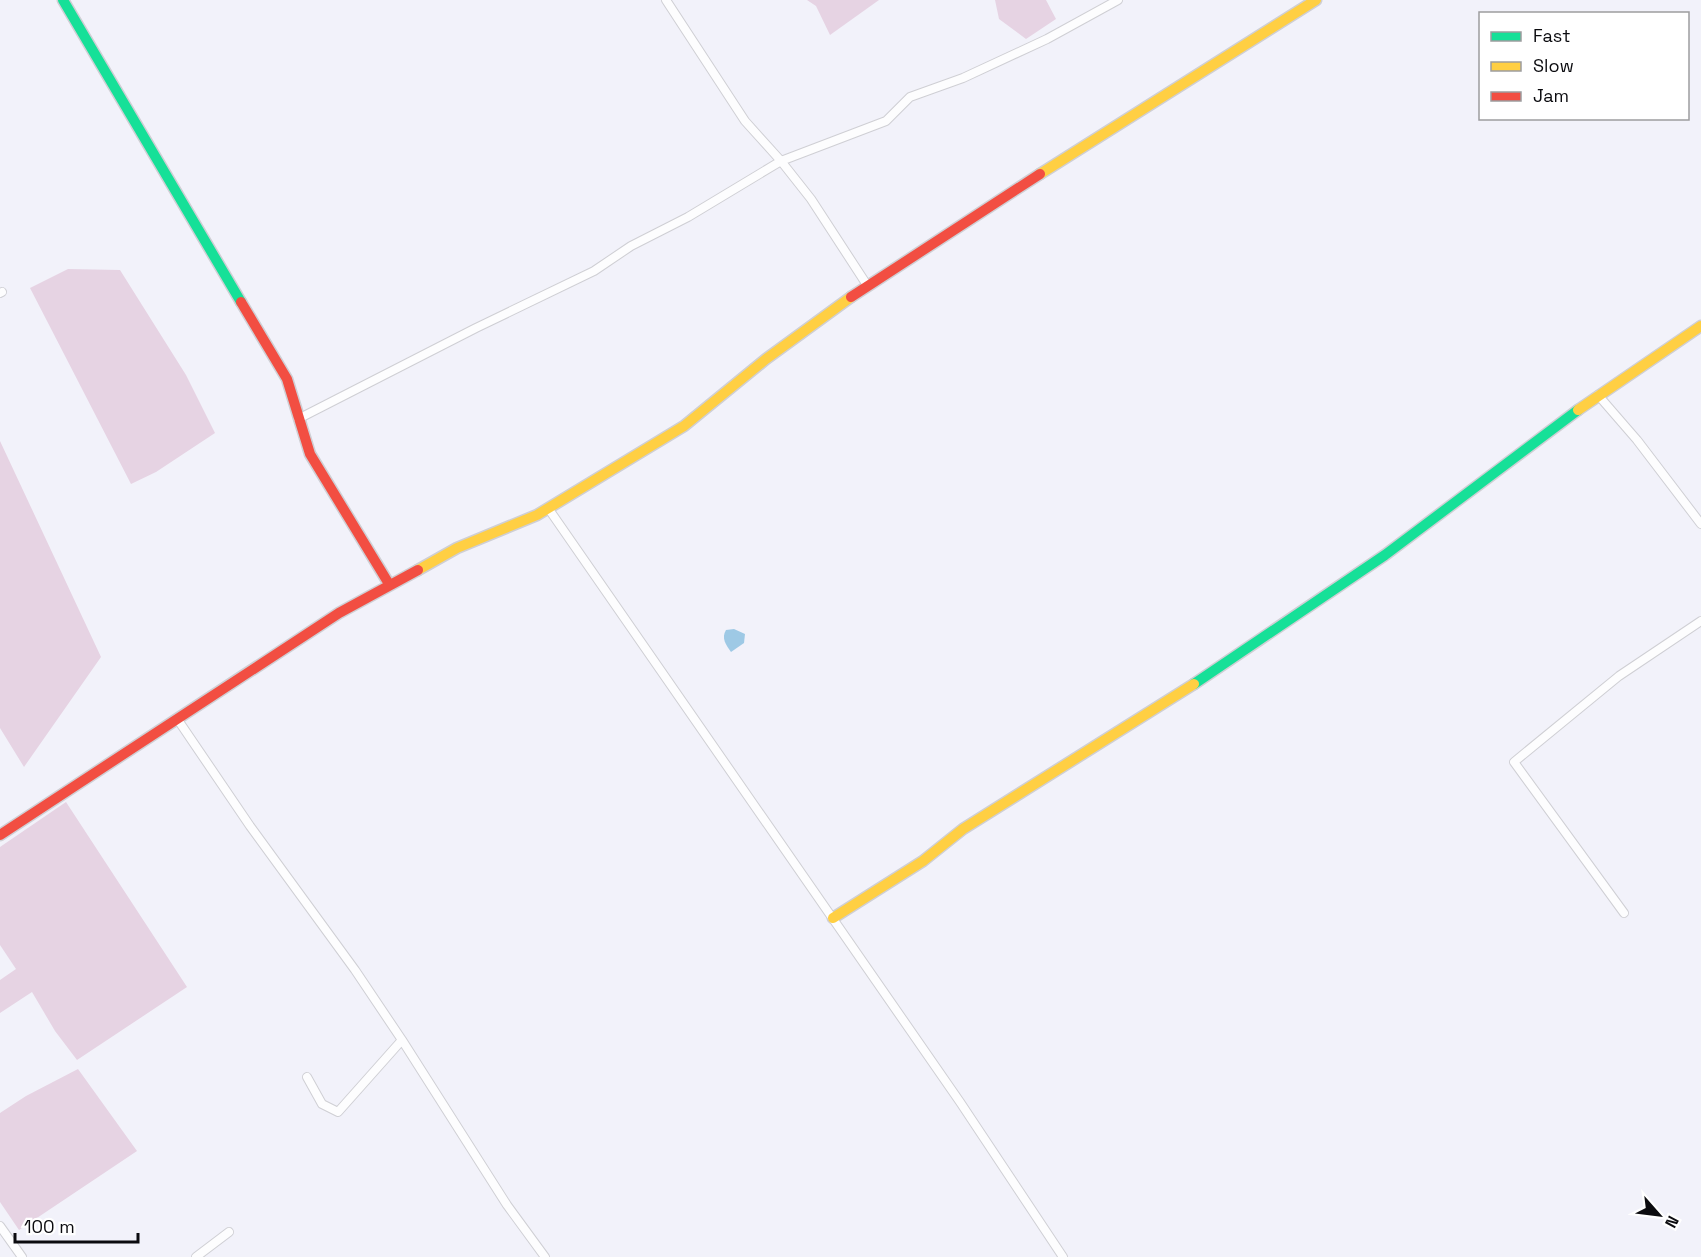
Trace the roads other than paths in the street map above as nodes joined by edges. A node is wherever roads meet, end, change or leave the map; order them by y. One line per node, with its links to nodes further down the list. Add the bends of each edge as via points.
1 (63, 0): 9 (street, via 287,379)
2 (666, 0): 5 (street, via 745,121)
3 (1118, 0): 5 (street, via 1047,39 910,97 886,121)
4 (1316, 0): 6 (street)
5 (781, 161): 6 (street); 9 (street, via 594,271)
6 (867, 285): 10 (street, via 766,359 684,426)
7 (1701, 326): 8 (street)
8 (1598, 394): 11 (street); 17 (street, via 1305,611 963,829 923,861)
9 (297, 419): 12 (street, via 310,454)
10 (548, 508): 12 (street, via 457,548); 17 (street)
11 (1701, 524)
12 (389, 584): 14 (street)
13 (1701, 621): 16 (street, via 1619,676 1514,762)
14 (178, 720): 15 (street); 18 (street)
15 (0, 835)
16 (1624, 913)
17 (833, 918): 25 (street)
18 (402, 1040): 19 (street, via 338,1112 322,1104); 24 (street, via 507,1205)
19 (307, 1077)
20 (0, 1226): 22 (street)
21 (229, 1232): 23 (street)
22 (22, 1257)
23 (196, 1257)
24 (545, 1257)
25 (1063, 1257)

